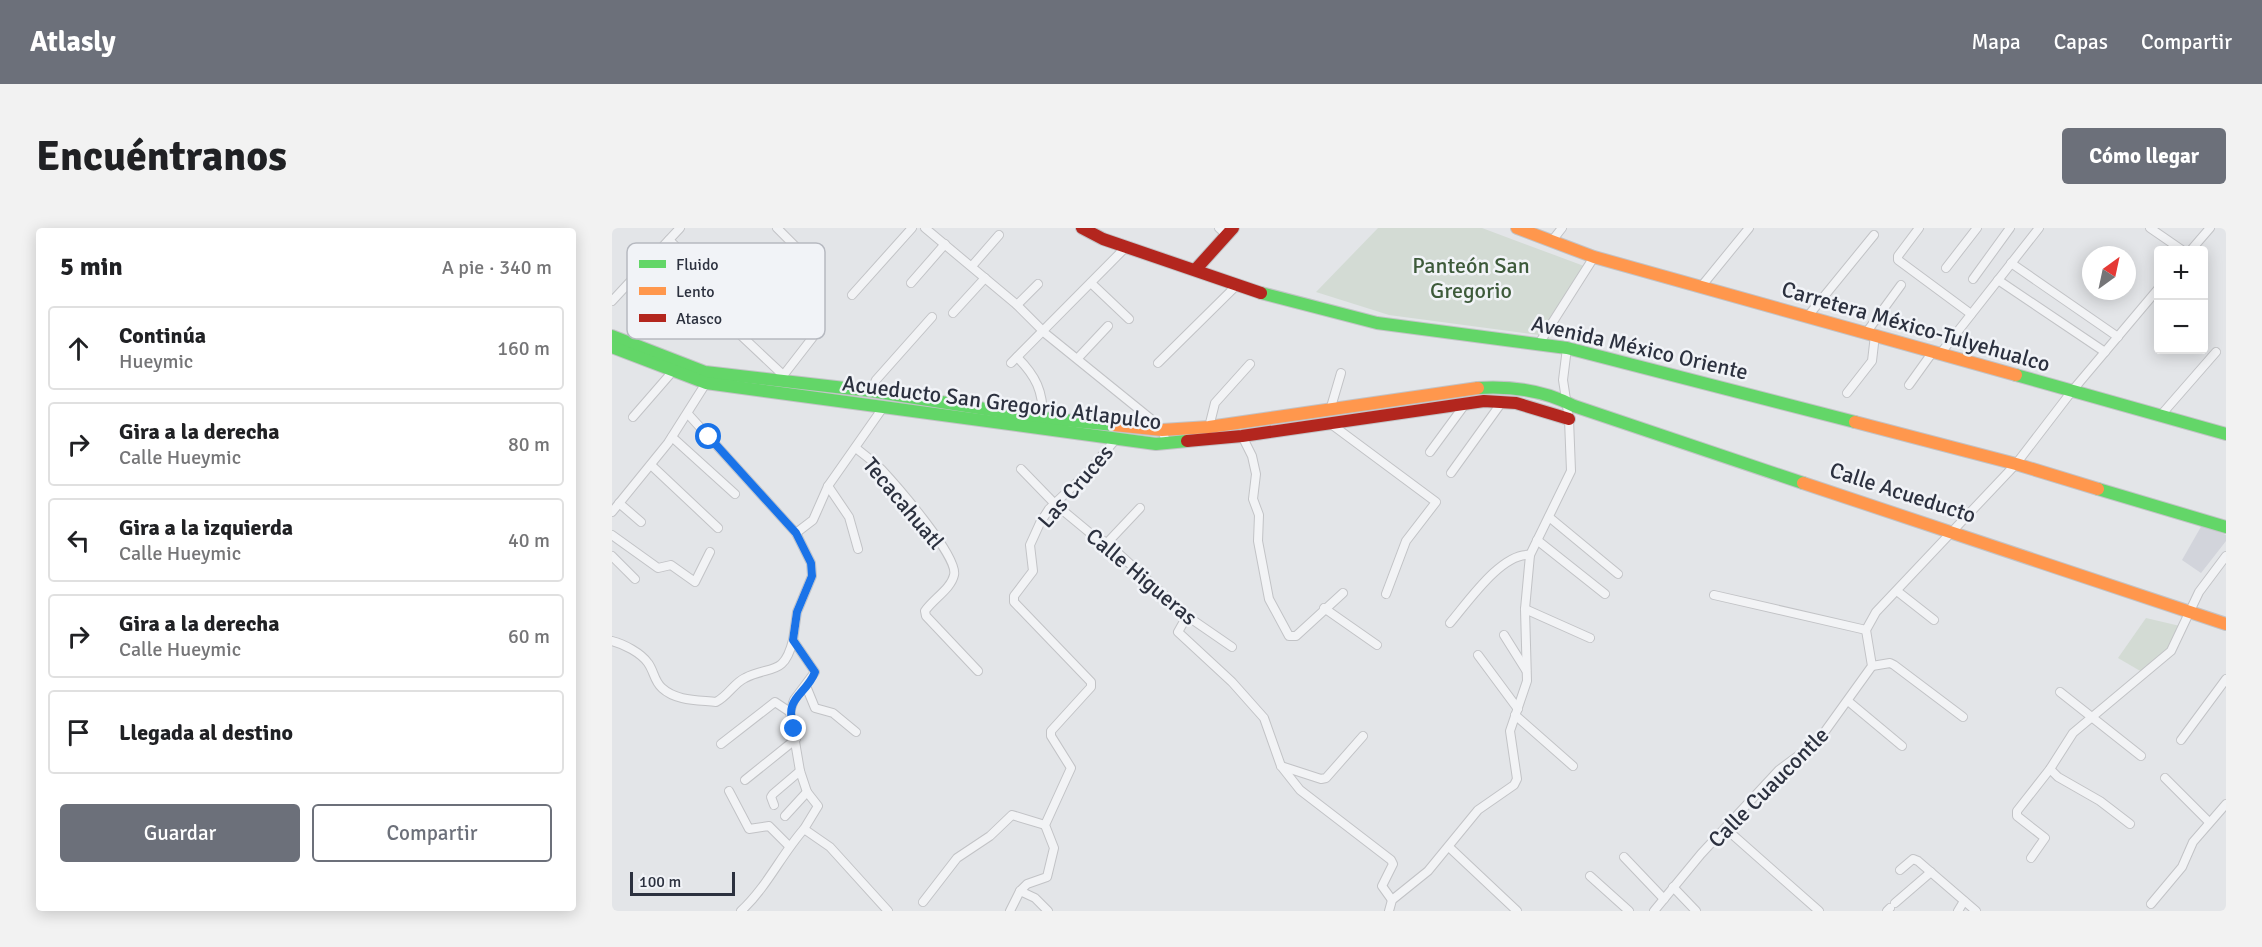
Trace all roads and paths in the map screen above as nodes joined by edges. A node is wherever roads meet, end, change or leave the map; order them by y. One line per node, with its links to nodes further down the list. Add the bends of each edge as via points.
1 (680, 228): 18 (street)
2 (777, 228): 22 (street)
3 (912, 228): 43 (street)
4 (925, 228): 23 (street)
5 (1082, 228): 24 (street, Avenida México Oriente)
6 (1518, 228): 19 (street, Carretera México-Tulyehualco)
7 (1562, 228): 19 (street)
8 (1749, 228): 41 (street)
9 (1919, 228): 47 (street, via 1898,260)
10 (1977, 228): 30 (street)
11 (2010, 228): 33 (street)
12 (2039, 228): 28 (street)
13 (2150, 228): 25 (street)
14 (2210, 228): 26 (street)
15 (1226, 230): 31 (street)
16 (999, 234): 29 (street)
17 (1875, 235): 48 (street)
18 (669, 240): 20 (street); 21 (street)
19 (1551, 242): 27 (street, Carretera México-Tulyehualco)
20 (666, 243)
21 (672, 243)
22 (792, 243)
23 (945, 244): 29 (street); 35 (street)
24 (1127, 246): 31 (street, Avenida México Oriente); 36 (street)
25 (2176, 246)
26 (2194, 246)
27 (1594, 257): 41 (street, Carretera México-Tulyehualco); 58 (street)
28 (2011, 263): 34 (street); 55 (street)
29 (972, 267): 32 (street)
30 (1946, 268)
31 (1196, 269): 38 (street, Avenida México Oriente)
32 (985, 278): 45 (street); 46 (street)
33 (1974, 279)
34 (1998, 280): 47 (street); 61 (street)
35 (911, 283)
36 (1091, 283): 50 (street); 52 (street)
37 (1038, 284): 45 (street)
38 (1238, 284): 58 (street, Avenida México Oriente, via 1377,323); 65 (street)
39 (627, 285): 44 (street)
40 (1901, 285): 53 (street)
41 (1700, 288): 48 (street, Carretera México-Tulyehualco)
42 (2154, 294): 55 (street)
43 (852, 295)
44 (612, 301)
45 (1017, 305): 52 (street)
46 (952, 313)
47 (1971, 314): 63 (street)
48 (1808, 316): 53 (street, Carretera México-Tulyehualco)
49 (932, 317): 72 (street, via 876,380)
50 (1129, 319)
51 (1108, 326): 64 (street)
52 (1043, 330): 64 (street); 83 (street, via 1014,360 1037,382 1043,398)
53 (1870, 334): 63 (street, Carretera México-Tulyehualco); 74 (street, via 1872,361)
54 (612, 336): 69 (street, Acueducto San Gregorio Atlapulco, via 705,372)
55 (2118, 337): 61 (street)
56 (743, 339): 69 (street)
57 (811, 339): 69 (street)
58 (1540, 342): 60 (street, Avenida México Oriente)
59 (612, 347): 67 (street, Acueducto San Gregorio Atlapulco)
60 (1567, 348): 75 (street, via 1563,373); 95 (street, Avenida México Oriente)
61 (2105, 352): 73 (street)
62 (2216, 352): 81 (street)
63 (1936, 354): 71 (street); 73 (street, Carretera México-Tulyehualco)
64 (1078, 358): 87 (street)
65 (1158, 363)
66 (1250, 364): 86 (street, via 1215,403)
67 (673, 371): 70 (street, Acueducto San Gregorio Atlapulco); 82 (street)
68 (1341, 373): 78 (street)
69 (782, 377): 72 (street, Acueducto San Gregorio Atlapulco)
70 (706, 383): 79 (street, Acueducto San Gregorio Atlapulco); 80 (street)
71 (1909, 385)
72 (871, 391): 83 (street, Acueducto San Gregorio Atlapulco)
73 (2072, 392): 81 (street, Carretera México-Tulyehualco); 95 (street)
74 (1847, 393)
75 (1566, 401): 78 (street, Acueducto San Gregorio Atlapulco, via 1541,392 1484,387); 84 (street); 109 (street, Calle Acueducto)
76 (1502, 402): 77 (street, Acueducto San Gregorio Atlapulco); 84 (street, Acueducto San Gregorio Atlapulco, via 1527,405); 98 (street)
77 (1467, 403): 85 (street, Acueducto San Gregorio Atlapulco); 94 (street)
78 (1331, 407): 86 (street, Acueducto San Gregorio Atlapulco)
79 (882, 409): 91 (street, Acueducto San Gregorio Atlapulco); 93 (street)
80 (688, 414): 90 (street); 110 (street)
81 (2161, 415): 88 (street, Carretera México-Tulyehualco)
82 (633, 417)
83 (1043, 418): 87 (street, Acueducto San Gregorio Atlapulco)
84 (1569, 419): 105 (street, via 1571,471)
85 (1331, 424): 89 (street, Acueducto San Gregorio Atlapulco); 123 (street, via 1436,502 1406,541)
86 (1209, 427): 87 (street, Acueducto San Gregorio Atlapulco)
87 (1162, 430): 92 (street)
88 (2226, 434)
89 (1242, 436): 92 (street, Acueducto San Gregorio Atlapulco); 126 (street, via 1256,474 1253,499 1259,515 1258,541 1273,609 1284,631 1292,637)
90 (672, 437): 96 (street); 100 (street)
91 (1116, 439): 92 (street, Acueducto San Gregorio Atlapulco); 102 (street, Las Cruces)
92 (1167, 444)
93 (856, 448): 99 (street); 142 (street, Tecacahuatl, via 880,468 953,562 955,573 951,581 928,606 926,616)
94 (1430, 452)
95 (2016, 464): 107 (street, Avenida México Oriente); 109 (street)
96 (651, 465): 101 (street); 108 (street)
97 (1021, 469): 102 (street, Calle Higueras)
98 (1451, 473)
99 (828, 486): 110 (street, via 813,520); 114 (street, via 849,517)
100 (735, 494)
101 (619, 503): 104 (street); 106 (street)
102 (1055, 504): 113 (street, Calle Higueras); 172 (street, Las Cruces, via 1032,538 1033,571 1013,600 1090,682 1089,691 1051,731 1071,768)
103 (1140, 508): 113 (street)
104 (612, 512)
105 (1549, 518): 112 (street); 119 (street)
106 (641, 522)
107 (2226, 527)
108 (718, 528)
109 (1954, 531): 121 (street); 128 (street, Calle Acueducto)
110 (796, 533): 136 (street, via 811,563 812,576 797,612)
111 (612, 535): 115 (street, via 655,566 671,565 695,582)
112 (1537, 540): 116 (street); 124 (street)
113 (1107, 543): 129 (street, Calle Higueras)
114 (858, 549)
115 (710, 552)
116 (1530, 555): 127 (street); 131 (street, via 1518,554 1505,561)
117 (612, 556): 120 (street)
118 (2226, 556): 128 (street)
119 (1618, 574)
120 (635, 579)
121 (1897, 591): 130 (street); 133 (street, via 1876,612)
122 (1343, 593): 126 (street)
123 (1386, 594)
124 (1605, 594)
125 (1714, 595): 133 (street)
126 (1324, 608): 138 (street)
127 (1525, 609): 135 (street); 143 (street)
128 (2190, 610): 132 (street, Calle Acueducto); 151 (street, via 2171,651)
129 (1187, 615): 139 (street, Calle Higueras); 159 (street, via 1178,632 1264,718)
130 (1934, 620)
131 (1450, 622)
132 (2226, 624)
133 (1866, 630): 141 (street)
134 (1504, 635): 143 (street)
135 (1590, 638)
136 (793, 640): 137 (street, via 779,666 746,677 716,702 676,697 655,680 640,655); 145 (street, via 815,672)
137 (612, 641)
138 (1377, 645)
139 (1232, 647)
140 (1478, 655): 149 (street)
141 (1872, 666): 147 (street, Calle Cuaucontle); 150 (street, via 1894,664)
142 (978, 671)
143 (1527, 671): 149 (street, via 1525,693)
144 (2226, 679): 155 (street)
145 (806, 686): 148 (street); 152 (street, via 815,708 832,713)
146 (2060, 692): 151 (street)
147 (1848, 701): 157 (street); 173 (street, Calle Cuaucontle, via 1818,741 1779,770)
148 (790, 712): 154 (street); 156 (street, via 775,702)
149 (1516, 712): 160 (street); 176 (street, via 1510,731 1517,779 1478,810)
150 (1963, 717)
151 (2094, 717): 158 (street); 161 (street, via 2073,733)
152 (856, 732)
153 (1363, 736): 159 (street, via 1326,778)
154 (796, 740): 162 (street); 164 (street)
155 (2181, 740)
156 (721, 744)
157 (1902, 746)
158 (2141, 756)
159 (1281, 766): 185 (street, via 1300,790 1391,860 1393,864 1382,886)
160 (1573, 766)
161 (2050, 769): 171 (street); 178 (street, via 2017,811 2017,816 2044,836)
162 (800, 771): 166 (street); 168 (street, via 773,794)
163 (2164, 778): 170 (street)
164 (745, 780)
165 (729, 791): 175 (street, via 749,829 769,826)
166 (807, 792): 169 (street); 174 (street, via 818,806)
167 (2226, 804): 170 (street)
168 (774, 805)
169 (785, 816)
170 (2209, 822): 188 (street, via 2193,842 2182,867)
171 (2130, 824)
172 (1045, 825): 183 (street, via 1054,848 1047,877); 187 (street, via 1012,814 990,836 957,858)
173 (1725, 828): 182 (street, Calle Cuaucontle); 199 (street)
174 (804, 829): 175 (street); 191 (street, via 830,847)
175 (789, 846): 190 (street, via 761,891)
176 (1449, 847): 185 (street, via 1428,871); 195 (street)
177 (1624, 857): 184 (street)
178 (2031, 858)
179 (1900, 870): 180 (street, via 1913,859)
180 (1931, 872): 186 (street); 189 (street)
181 (1590, 876): 196 (street)
182 (1673, 887): 184 (street, Calle Cuaucontle); 198 (street)
183 (1020, 891): 192 (street); 193 (street, via 1035,898)
184 (1664, 899): 197 (street, Calle Cuaucontle)
185 (1392, 900): 194 (street)
186 (1964, 901): 200 (street); 201 (street)
187 (922, 902)
188 (2151, 904)
189 (1891, 908)
190 (741, 911)
191 (888, 911)
192 (1010, 911)
193 (1048, 911)
194 (1389, 911)
195 (1517, 911)
196 (1629, 911)
197 (1654, 911)
198 (1696, 911)
199 (1819, 911)
200 (1958, 911)
201 (1976, 911)

